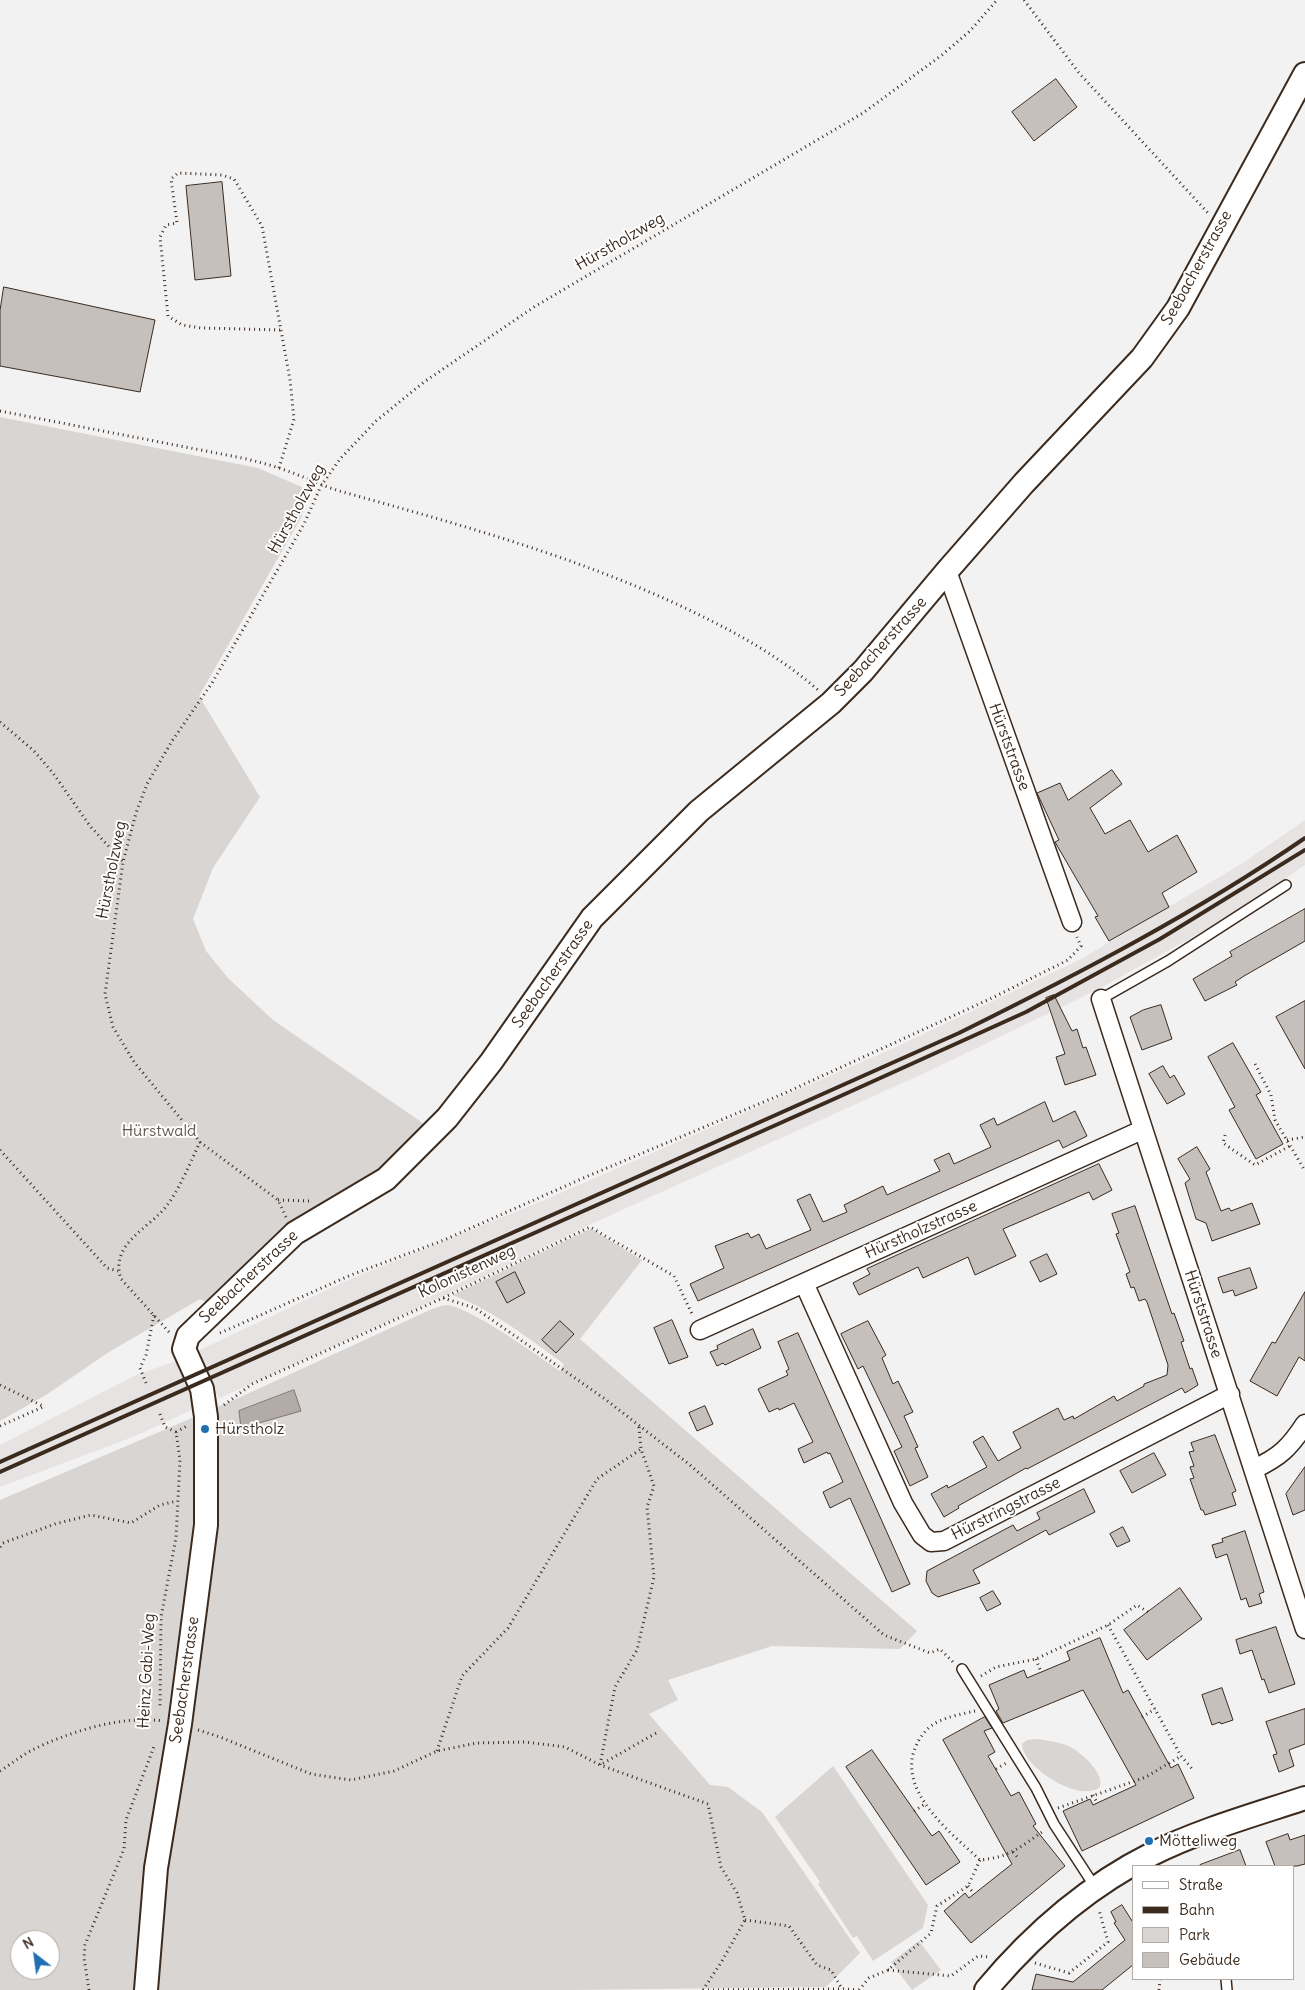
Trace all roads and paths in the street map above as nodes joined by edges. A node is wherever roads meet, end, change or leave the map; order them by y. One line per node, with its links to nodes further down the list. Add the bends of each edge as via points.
1 (997, 0): 8 (path, Hürstholzweg, via 970,31 863,113 534,307 424,382 376,421 340,458)
2 (1024, 0): 4 (path, via 1079,73)
3 (1305, 74): 4 (street, Seebacherstrasse)
4 (1220, 227): 9 (street, Seebacherstrasse, via 1178,308 1142,358)
5 (281, 330): 5 (path, via 262,226 234,179 222,175 178,173 171,179 177,223 166,225 160,237 168,316 182,325 201,328); 7 (path, via 294,419)
6 (0, 411): 7 (path)
7 (279, 468): 8 (path)
8 (321, 486): 10 (path, via 454,523 576,562 658,596 754,643); 12 (path, Hürstholzweg, via 299,532 212,683 147,784)
9 (946, 571): 10 (street, Seebacherstrasse, via 863,671); 14 (street, Hürststrasse)
10 (831, 703): 25 (street, Seebacherstrasse, via 699,811 592,918 491,1062 447,1118 386,1179)
11 (0, 722): 12 (path, via 40,758 90,826)
12 (123, 862): 21 (path, Hürstholzweg, via 105,994 113,1027 134,1062)
13 (1286, 885): 15 (lane, via 1168,961)
14 (1072, 922): 30 (path, via 1081,946 1068,960 848,1064 444,1240 351,1275 221,1334)
15 (1101, 999): 17 (street, Hürststrasse)
16 (1255, 1064): 20 (path, via 1271,1095 1275,1120)
17 (1142, 1130): 27 (street, Hürstholzstrasse); 35 (street, Hürststrasse)
18 (1226, 1135): 22 (path, via 1224,1143 1255,1165)
19 (1305, 1137): 20 (path)
20 (1287, 1140): 22 (path)
21 (200, 1142): 25 (path, Hürstholzweg, via 278,1200); 26 (path, via 167,1205 134,1235 121,1254)
22 (1290, 1146): 24 (path)
23 (0, 1150): 26 (path, via 107,1268)
24 (1305, 1171)
25 (295, 1233): 30 (street, Seebacherstrasse)
26 (118, 1271): 29 (path)
27 (804, 1283): 31 (street, Hürstholzstrasse); 35 (street, Hürstringstrasse, via 903,1503 922,1535 931,1542 944,1541)
28 (442, 1298): 31 (path, Kolonistenweg, via 590,1228 674,1276); 36 (path, Kolonistenweg, via 252,1384); 40 (path, via 475,1308 491,1318)
29 (154, 1315): 32 (path); 33 (path, via 140,1368)
30 (205, 1318): 32 (street, Seebacherstrasse, via 188,1336)
31 (700, 1330)
32 (184, 1349): 56 (street, Seebacherstrasse, via 202,1388 206,1417 206,1525)
33 (146, 1383)
34 (0, 1385): 39 (path, via 43,1406)
35 (1230, 1394): 42 (street, Hürststrasse)
36 (222, 1408)
37 (160, 1414): 43 (path, Heinz Gabi-Weg, via 165,1427 176,1432 180,1460)
38 (1305, 1424): 42 (street, via 1282,1454)
39 (0, 1426)
40 (639, 1427): 41 (path); 48 (path, via 690,1465 884,1635 930,1653 940,1649)
41 (641, 1449): 59 (path, via 597,1479 508,1628 462,1676); 61 (path, via 654,1486 647,1507 654,1577 636,1650 615,1687)
42 (1254, 1469): 47 (street, Hürststrasse)
43 (177, 1501): 44 (path, via 160,1505 131,1523 91,1515 54,1524 3,1543); 56 (path, Heinz Gabi-Weg, via 176,1538 161,1618)
44 (0, 1547)
45 (1148, 1612): 46 (path, via 1137,1605)
46 (1108, 1625): 49 (path); 54 (path)
47 (1305, 1630)
48 (948, 1657)
49 (1036, 1659): 51 (path); 52 (path, via 996,1667)
50 (962, 1669): 52 (lane)
51 (1041, 1672)
52 (970, 1683): 53 (lane)
53 (985, 1707): 67 (path, via 934,1724 920,1737 911,1755 913,1782); 69 (lane)
54 (1155, 1709): 55 (path); 60 (path)
55 (1142, 1717)
56 (166, 1724): 59 (path, via 220,1737 311,1774 351,1780 394,1771); 62 (path, via 132,1721 84,1729 31,1751); 85 (street, Seebacherstrasse)
57 (658, 1732): 61 (path)
58 (156, 1737): 84 (path, Heinz Gabi-Weg, via 153,1753 126,1820 124,1849 85,1944)
59 (437, 1751): 61 (path, via 477,1742 525,1742 565,1748)
60 (1181, 1756): 63 (path); 64 (path, via 1147,1778)
61 (600, 1765): 79 (path, via 708,1804 721,1867 737,1893)
62 (0, 1771)
63 (1194, 1771)
64 (1093, 1795): 66 (path); 69 (path)
65 (1305, 1798): 74 (street, via 1219,1827 1155,1853)
66 (1097, 1803)
67 (924, 1804): 68 (path); 73 (path)
68 (914, 1811)
69 (1048, 1812): 70 (lane)
70 (1054, 1824): 71 (path); 78 (lane)
71 (1013, 1852): 72 (path); 73 (path, via 999,1858)
72 (1018, 1858)
73 (980, 1860): 76 (path)
74 (1139, 1865)
75 (1132, 1870): 78 (street)
76 (968, 1886): 77 (path); 82 (path, via 937,1906 931,1933)
77 (974, 1894)
78 (1096, 1896): 81 (path, via 1108,1942 1069,1973); 88 (street, via 1037,1936)
79 (745, 1920): 83 (path, via 789,1926 817,1965 831,1970); 86 (path)
80 (990, 1958): 82 (path, via 978,1956 951,1976)
81 (1031, 1959)
82 (888, 1970): 87 (path, via 869,1978)
83 (842, 1989): 86 (path); 87 (path)
84 (89, 1990)
85 (146, 1990)
86 (703, 1990)
87 (858, 1990)
88 (986, 1990)

